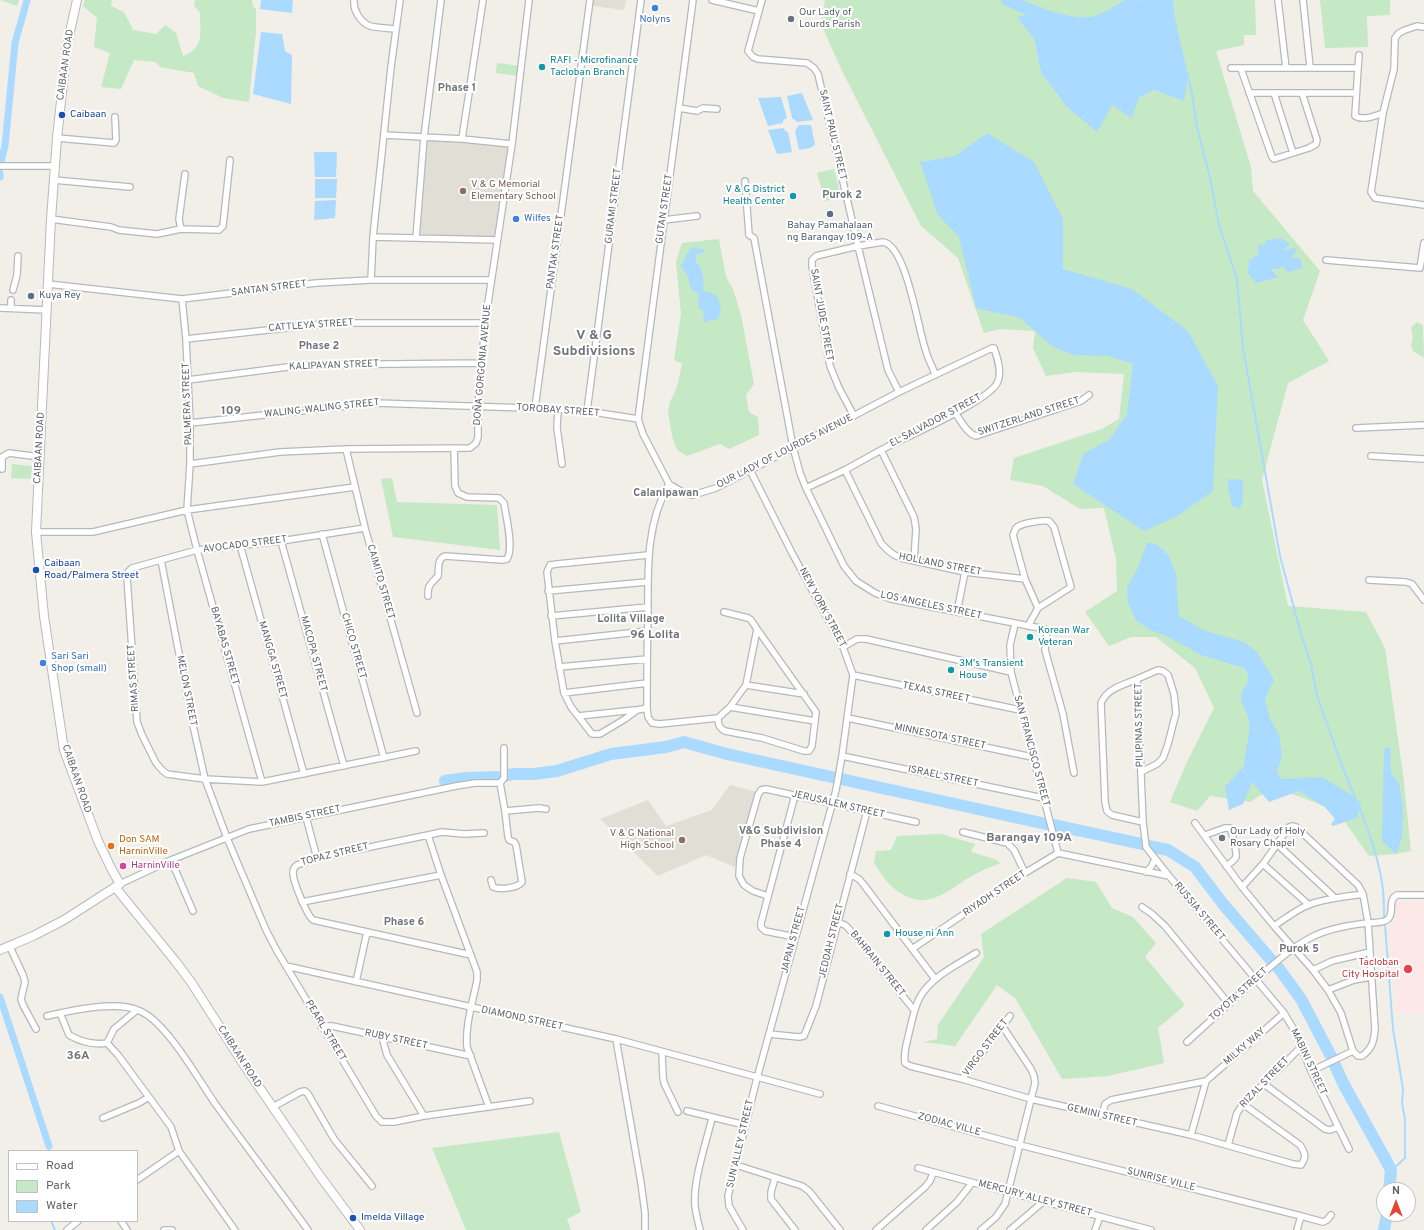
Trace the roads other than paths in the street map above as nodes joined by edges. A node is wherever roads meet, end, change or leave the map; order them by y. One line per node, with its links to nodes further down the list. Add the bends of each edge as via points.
1 (77, 0): 33 (street, CAIBAAN ROAD, via 67,45)
2 (354, 0): 16 (street, via 355,9 364,22 371,26)
3 (400, 0): 16 (street)
4 (441, 0): 32 (street)
5 (483, 0): 34 (street)
6 (529, 0): 35 (street, DOÑA GORGONIA AVENUE)
7 (590, 0): 75 (street, PANTAK STREET)
8 (641, 0): 77 (street, GURAMI STREET)
9 (693, 0): 27 (street, GUTAN STREET)
10 (712, 0): 14 (street)
11 (762, 0): 14 (street, SAINT PAUL STREET)
12 (1278, 0): 20 (street)
13 (1303, 0): 21 (street)
14 (759, 11): 53 (street, SAINT PAUL STREET, via 748,51 750,55 758,59 807,63 818,74)
15 (1424, 27): 29 (street, via 1417,26 1405,30 1395,38 1394,65)
16 (396, 29): 31 (street)
17 (1359, 55): 22 (street)
18 (1231, 68): 19 (street)
19 (1241, 68): 20 (street); 23 (street)
20 (1286, 68): 21 (street)
21 (1310, 68): 22 (street)
22 (1358, 68): 26 (street)
23 (1249, 93): 24 (street); 36 (street, via 1272,157 1277,159)
24 (1274, 93): 25 (street); 36 (street)
25 (1302, 93): 26 (street); 36 (street, via 1316,142 1310,148)
26 (1356, 93): 29 (street, via 1356,117 1366,118)
27 (679, 108): 28 (street, via 697,111 703,108); 47 (street, GUTAN STREET)
28 (717, 109)
29 (1383, 113): 44 (street, via 1371,192 1375,198)
30 (115, 117): 33 (street, via 114,143)
31 (384, 135): 32 (street); 49 (street)
32 (424, 137): 34 (street); 50 (street)
33 (57, 138): 39 (street, CAIBAAN ROAD)
34 (462, 139): 35 (street)
35 (512, 144): 51 (street, DOÑA GORGONIA AVENUE)
36 (1293, 153)
37 (230, 160): 48 (street, via 223,226 219,230)
38 (0, 166): 39 (street)
39 (55, 166): 41 (street, CAIBAAN ROAD)
40 (185, 174): 48 (street, via 179,219)
41 (54, 180): 43 (street); 46 (street, CAIBAAN ROAD)
42 (745, 181): 84 (street, LOS ANGELES STREET, via 750,235 754,238)
43 (130, 187)
44 (1424, 205)
45 (697, 216): 47 (street)
46 (50, 218): 48 (street, via 157,234); 59 (street, CAIBAAN ROAD)
47 (664, 220): 80 (street, GUTAN STREET)
48 (181, 228)
49 (373, 237): 50 (street); 57 (street)
50 (416, 238): 51 (street)
51 (497, 240): 58 (street, DOÑA GORGONIA AVENUE)
52 (1424, 243): 56 (street)
53 (858, 246): 70 (street, SAINT JUDE STREET, via 888,242 898,254 909,284 925,349); 72 (street, SAINT PAUL STREET, via 888,370); 79 (street, SAINT JUDE STREET, via 816,256 812,262 830,366)
54 (18, 256): 60 (street)
55 (1326, 260): 56 (street)
56 (1422, 269)
57 (371, 280): 58 (street, SANTAN STREET); 61 (street, SANTAN STREET, via 316,283)
58 (491, 280): 66 (street, DOÑA GORGONIA AVENUE)
59 (48, 284): 61 (street, SANTAN STREET); 65 (street, CAIBAAN ROAD)
60 (13, 290)
61 (182, 299): 67 (street, PALMERA STREET)
62 (11, 300): 64 (street)
63 (0, 308): 64 (street)
64 (11, 308): 65 (street)
65 (47, 310): 89 (street, CAIBAAN ROAD)
66 (485, 323): 67 (street, CATTLEYA STREET, via 332,323); 69 (street, DOÑA GORGONIA AVENUE)
67 (186, 339): 71 (street, PALMERA STREET)
68 (994, 348): 70 (street, OUR LADY OF LOURDES AVENUE); 78 (street, EL SALVADOR STREET, via 999,376 996,386 983,397)
69 (481, 364): 71 (street, KALIPAYAN STREET, via 303,365); 74 (street, DOÑA GORGONIA AVENUE)
70 (935, 374): 72 (street, OUR LADY OF LOURDES AVENUE)
71 (188, 380): 81 (street, PALMERA STREET)
72 (899, 392): 79 (street, OUR LADY OF LOURDES AVENUE)
73 (1089, 395): 78 (street, SWITZERLAND STREET, via 1081,401 976,436 968,431)
74 (478, 407): 75 (street, TOROBAY STREET); 81 (street, WALING-WALING STREET, via 375,403); 85 (street, DOÑA GORGONIA AVENUE, via 476,443 470,448)
75 (535, 408): 76 (street, TOROBAY STREET)
76 (558, 409): 77 (street, TOROBAY STREET); 92 (street)
77 (587, 411): 80 (street, TOROBAY STREET)
78 (955, 412): 87 (street, EL SALVADOR STREET)
79 (854, 416): 84 (street, OUR LADY OF LOURDES AVENUE)
80 (638, 419): 96 (street)
81 (190, 423): 91 (street, PALMERA STREET)
82 (1424, 425): 83 (street)
83 (1356, 428)
84 (793, 447): 94 (street, OUR LADY OF LOURDES AVENUE); 98 (street, LOS ANGELES STREET)
85 (454, 448): 86 (street, DOÑA GORGONIA AVENUE); 115 (street, via 455,486 458,493 466,497 499,498 502,501 510,546 509,555 507,559 502,560 441,557 438,576 429,584)
86 (346, 449): 91 (street, DOÑA GORGONIA AVENUE, via 280,452); 97 (street, CAIMITO STREET)
87 (881, 450): 95 (street, EL SALVADOR STREET); 108 (street, via 914,517)
88 (1371, 456): 90 (street)
89 (40, 457): 93 (street, via 9,453 2,457); 101 (street, CAIBAAN ROAD)
90 (1424, 459)
91 (190, 464): 99 (street, PALMERA STREET)
92 (562, 464)
93 (2, 469)
94 (750, 470): 96 (street, OUR LADY OF LOURDES AVENUE, via 716,488 696,495 684,493); 127 (street, NEW YORK STREET)
95 (845, 470): 98 (street, EL SALVADOR STREET); 108 (street, HOLLAND STREET, via 881,543 894,556)
96 (669, 484): 106 (street, via 655,520)
97 (355, 487): 99 (street); 100 (street, CAIMITO STREET)
98 (806, 488): 120 (street, LOS ANGELES STREET, via 844,566 856,581 874,593 891,599)
99 (187, 510): 101 (street, via 93,532); 105 (street, BAYABAS STREET)
100 (365, 528): 102 (street, AVOCADO STREET); 141 (street, CAIMITO STREET)
101 (36, 532): 186 (street, CAIBAAN ROAD, via 44,616 64,750)
102 (322, 534): 103 (street, AVOCADO STREET); 150 (street, CHICO STREET)
103 (281, 541): 104 (street, AVOCADO STREET); 151 (street, MACOPA STREET)
104 (240, 545): 105 (street, AVOCADO STREET); 154 (street, MANGGA STREET)
105 (197, 550): 107 (street, AVOCADO STREET); 156 (street, BAYABAS STREET)
106 (648, 555): 113 (street); 114 (street, via 550,565 547,572)
107 (161, 560): 109 (street, AVOCADO STREET, via 132,568); 155 (street, MELON STREET)
108 (914, 561): 110 (street, HOLLAND STREET)
109 (128, 572): 155 (street, RIMAS STREET, via 137,722 156,763 162,770 168,774)
110 (965, 572): 111 (street, HOLLAND STREET); 120 (street)
111 (1025, 579): 118 (street); 118 (street, via 1013,534 1015,529 1020,525 1049,521 1054,527 1071,587)
112 (1369, 580): 116 (street, via 1412,584)
113 (647, 582): 114 (street); 117 (street)
114 (548, 591): 121 (street)
115 (428, 596)
116 (1424, 600)
117 (648, 607): 121 (street); 125 (street)
118 (1038, 608): 123 (street)
119 (724, 612): 124 (street, via 752,620)
120 (957, 612): 122 (street, LOS ANGELES STREET)
121 (551, 616): 126 (street)
122 (1015, 624): 123 (street, LOS ANGELES STREET); 130 (street, SAN FRANCISCO STREET, via 1010,645)
123 (1028, 626): 153 (street, LOS ANGELES STREET, via 1047,631 1045,650 1063,714)
124 (757, 629): 134 (street); 136 (street)
125 (648, 631): 126 (street); 128 (street)
126 (554, 641): 129 (street)
127 (843, 647): 130 (street, via 857,639 866,639); 131 (street, NEW YORK STREET)
128 (647, 659): 129 (street); 133 (street)
129 (559, 667): 135 (street)
130 (1011, 672): 140 (street, SAN FRANCISCO STREET)
131 (853, 675): 140 (street, TEXAS STREET); 144 (street, NEW YORK STREET)
132 (1137, 680): 152 (street, PILIPINAS STREET); 152 (street, PILIPINAS STREET, via 1158,670 1168,675 1176,713 1163,758); 166 (street, via 1109,691 1101,703 1107,810 1112,815)
133 (647, 683): 135 (street); 138 (street)
134 (746, 685): 136 (street); 137 (street)
135 (564, 693): 142 (street)
136 (804, 694): 145 (street, via 816,712)
137 (730, 707): 143 (street); 145 (street)
138 (647, 708): 139 (street); 143 (street, via 652,723)
139 (637, 710): 142 (street); 142 (street, via 595,735)
140 (1020, 710): 149 (street, SAN FRANCISCO STREET)
141 (417, 714)
142 (578, 716)
143 (718, 718): 145 (street, via 721,729 725,731 769,740 804,751 809,751 812,746)
144 (848, 718): 148 (street, NEW YORK STREET); 149 (street, MINNESOTA STREET)
145 (815, 721)
146 (504, 748): 157 (street, via 504,778)
147 (416, 751): 150 (street)
148 (842, 756): 159 (street, ISRAEL STREET); 160 (street, NEW YORK STREET)
149 (1032, 756): 159 (street, SAN FRANCISCO STREET)
150 (384, 758): 151 (street)
151 (344, 766): 154 (street)
152 (1141, 772): 166 (street, PILIPINAS STREET)
153 (1074, 773)
154 (304, 774): 156 (street)
155 (205, 779): 156 (street); 172 (street, MELON STREET)
156 (262, 782)
157 (500, 783): 162 (street); 164 (street, TAMBIS STREET, via 456,786)
158 (795, 795): 160 (street, JERUSALEM STREET); 190 (street); 190 (street, JERUSALEM STREET, via 761,790 740,858 739,876 744,885)
159 (1043, 798): 174 (street, SAN FRANCISCO STREET)
160 (832, 804): 163 (street, JERUSALEM STREET); 200 (street, JAPAN STREET)
161 (546, 809): 162 (street)
162 (505, 811): 185 (street, via 508,837 516,845 522,882 518,886 497,888 493,887)
163 (867, 811): 165 (street, JERUSALEM STREET); 182 (street, JEDDAH STREET)
164 (306, 817): 172 (street, TAMBIS STREET, via 248,829); 175 (street)
165 (916, 822)
166 (1142, 822): 176 (street, PILIPINAS STREET, via 1146,847)
167 (1195, 823): 171 (street)
168 (963, 832): 181 (street, via 1007,843 1017,854)
169 (484, 833): 170 (street, TOPAZ STREET, via 442,832)
170 (428, 835): 175 (street, TOPAZ STREET); 183 (street)
171 (1205, 835): 179 (street); 179 (street, via 1230,828 1236,856)
172 (227, 838): 177 (street, TAMBIS STREET); 208 (street, PEARL STREET, via 266,930)
173 (1277, 844): 178 (street); 188 (street, via 1289,827 1296,827 1358,885); 191 (street)
174 (1058, 853): 180 (street, RUSSIA STREET); 181 (street, RIYADH STREET)
175 (317, 858): 192 (street, TOPAZ STREET, via 294,868 293,875)
176 (1155, 859): 180 (street, via 1152,867); 184 (street, PILIPINAS STREET)
177 (171, 860): 186 (street, TAMBIS STREET); 195 (street)
178 (1262, 864): 187 (street); 193 (street)
179 (1226, 866): 187 (street)
180 (1146, 872): 184 (street, RUSSIA STREET)
181 (1025, 873): 202 (street, RIYADH STREET)
182 (850, 874): 196 (street, JEDDAH STREET); 202 (street, via 864,885)
183 (441, 875): 192 (street); 207 (street)
184 (1169, 876): 212 (street, RUSSIA STREET)
185 (492, 880)
186 (117, 885): 201 (street, via 64,920); 246 (street, CAIBAAN ROAD, via 191,982)
187 (1242, 887): 198 (street)
188 (1363, 894): 191 (street); 197 (street)
189 (1424, 895): 197 (street, TOYOTA STREET, via 1397,895 1392,900 1390,917 1387,920)
190 (768, 896): 200 (street, via 761,927 765,931)
191 (1335, 898): 193 (street)
192 (302, 902): 199 (street, TOPAZ STREET, via 313,920)
193 (1308, 905): 198 (street)
194 (1142, 907): 215 (street, via 1165,926)
195 (192, 911)
196 (837, 922): 218 (street, BAHRAIN STREET, via 850,930); 226 (street, JEDDAH STREET, via 816,1006 804,1036)
197 (1368, 922): 203 (street, TOYOTA STREET, via 1326,931 1313,936); 205 (street)
198 (1274, 926): 203 (street)
199 (367, 932): 207 (street, TOPAZ STREET); 213 (street)
200 (795, 937): 226 (street, JAPAN STREET)
201 (9, 946): 204 (street); 225 (street, via 25,982 21,999)
202 (912, 949): 211 (street)
203 (1294, 949): 209 (street); 212 (street, TOYOTA STREET, via 1277,960)
204 (0, 950)
205 (1370, 952): 209 (street, via 1332,961); 210 (street)
206 (976, 953): 211 (street)
207 (471, 955): 216 (street, via 477,980)
208 (286, 966): 213 (street, DIAMOND STREET); 223 (street, PEARL STREET)
209 (1313, 970): 214 (street)
210 (1371, 977): 214 (street, via 1354,980); 232 (street, via 1374,1041 1371,1049 1362,1056)
211 (935, 979): 218 (street, via 920,997)
212 (1256, 980): 215 (street, TOYOTA STREET); 220 (street, MABINI STREET)
213 (356, 982): 216 (street, DIAMOND STREET)
214 (1328, 990): 232 (street, via 1340,1013)
215 (1229, 1004): 229 (street, TOYOTA STREET)
216 (471, 1008): 228 (street, DIAMOND STREET); 234 (street, via 466,1038)
217 (137, 1010): 219 (street, via 121,1006); 230 (street, via 114,1029); 279 (street, via 156,1021 168,1035)
218 (914, 1010): 237 (street, GEMINI STREET, via 905,1051 905,1063)
219 (60, 1013): 221 (street); 230 (street, via 69,1035 97,1045)
220 (1284, 1013): 231 (street, MABINI STREET); 238 (street, MILKY WAY)
221 (47, 1016)
222 (1010, 1016): 224 (street, VIRGO STREET)
223 (321, 1026): 227 (street, RUBY STREET); 250 (street, PEARL STREET, via 382,1122)
224 (1003, 1027): 237 (street, VIRGO STREET); 242 (street, via 1034,1076 1035,1084)
225 (36, 1029)
226 (769, 1034): 236 (street, JAPAN STREET)
227 (382, 1037): 234 (street, RUBY STREET); 250 (street, via 387,1055)
228 (616, 1039): 233 (street, DIAMOND STREET); 281 (street, via 641,1183)
229 (1187, 1042)
230 (108, 1043): 241 (street)
231 (1301, 1047): 235 (street, MABINI STREET); 239 (street, RIZAL STREET)
232 (1353, 1051): 235 (street)
233 (662, 1052): 236 (street, DIAMOND STREET); 249 (street, via 664,1084)
234 (471, 1056): 247 (street)
235 (1311, 1071): 255 (street, MABINI STREET)
236 (757, 1078): 240 (street, DIAMOND STREET); 254 (street, SUN ALLEY STREET)
237 (962, 1079): 242 (street, GEMINI STREET)
238 (1206, 1081): 251 (street, via 1111,1100 1105,1104); 256 (street)
239 (1264, 1084): 244 (street, RIZAL STREET); 255 (street, via 1325,1129)
240 (820, 1094)
241 (149, 1097): 252 (street); 260 (street, via 171,1127)
242 (1031, 1099): 251 (street, GEMINI STREET); 257 (street)
243 (530, 1101): 247 (street, PEARL STREET)
244 (1243, 1104): 258 (street, RIZAL STREET, via 1237,1112); 258 (street, GEMINI STREET, via 1300,1145 1305,1152 1305,1160 1301,1165)
245 (878, 1106): 257 (street, ZODIAC VILLE)
246 (273, 1107): 267 (street, via 305,1091 334,1139); 280 (street, CAIBAAN ROAD)
247 (489, 1107): 250 (street, PEARL STREET)
248 (687, 1111): 253 (street)
249 (678, 1112)
250 (424, 1116)
251 (1102, 1116): 256 (street, GEMINI STREET)
252 (103, 1118)
253 (712, 1118): 254 (street); 282 (street, via 696,1184 696,1217)
254 (745, 1125): 261 (street, SUN ALLEY STREET)
255 (1338, 1127): 259 (street, MABINI STREET)
256 (1191, 1135): 258 (street, GEMINI STREET)
257 (1020, 1145): 268 (street); 272 (street, SUNRISE VILLE)
258 (1228, 1145)
259 (1349, 1149)
260 (180, 1151): 265 (street); 278 (street)
261 (736, 1165): 264 (street); 283 (street, SUN ALLEY STREET, via 728,1196 729,1206)
262 (918, 1168): 263 (street, MERCURY ALLEY STREET)
263 (933, 1173): 266 (street, MERCURY ALLEY STREET); 286 (street, via 925,1187)
264 (774, 1178): 284 (street, via 771,1198); 285 (street, via 802,1186)
265 (138, 1179)
266 (972, 1183): 268 (street, MERCURY ALLEY STREET); 287 (street, via 957,1202)
267 (372, 1186)
268 (1008, 1192): 269 (street, MERCURY ALLEY STREET); 288 (street, via 1002,1210)
269 (1044, 1201): 271 (street, MERCURY ALLEY STREET); 289 (street)
270 (1332, 1215): 272 (street, SUNRISE VILLE, via 1323,1222)
271 (1100, 1216): 274 (street, MERCURY ALLEY STREET); 290 (street)
272 (1301, 1216): 292 (street)
273 (77, 1222): 275 (street)
274 (1133, 1228): 291 (street, MERCURY ALLEY STREET)
275 (68, 1230)
276 (164, 1230): 277 (street)
277 (172, 1230)
278 (235, 1230)
279 (308, 1230)
280 (360, 1230)
281 (645, 1230)
282 (700, 1230)
283 (743, 1230)
284 (795, 1230)
285 (840, 1230)
286 (876, 1230)
287 (926, 1230)
288 (981, 1230)
289 (1010, 1230)
290 (1095, 1230)
291 (1151, 1230)
292 (1297, 1230)

